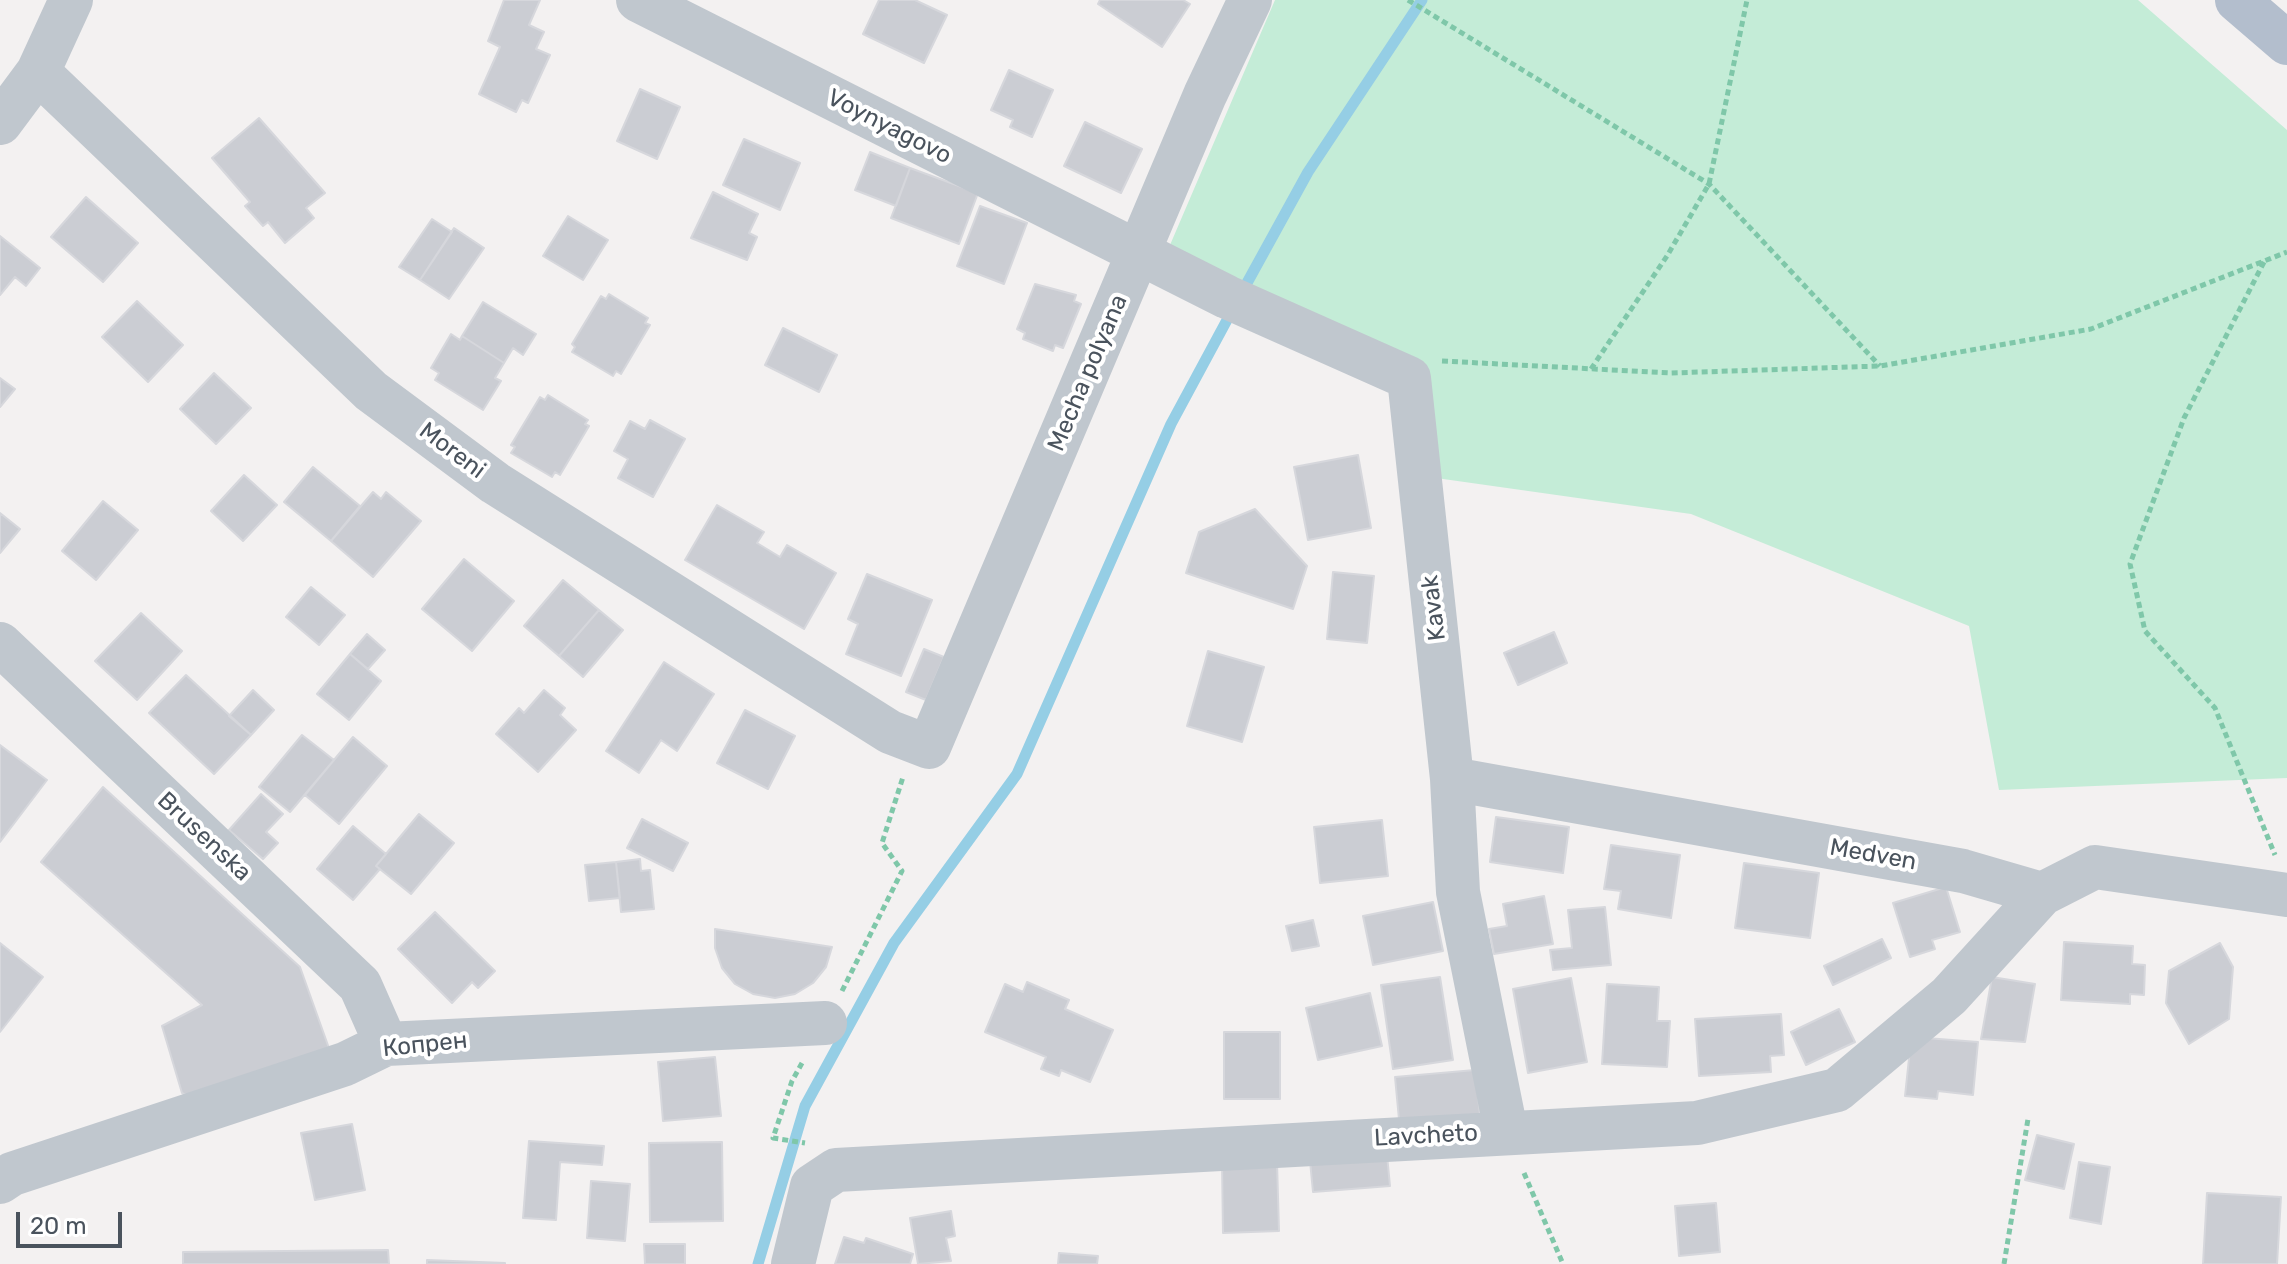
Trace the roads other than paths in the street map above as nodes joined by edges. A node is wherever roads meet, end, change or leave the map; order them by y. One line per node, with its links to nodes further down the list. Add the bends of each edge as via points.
1 (71, 0): 6 (street)
2 (638, 0): 8 (street, Voynyagovo)
3 (1250, 0): 8 (street, Mecha polyana)
4 (2237, 0): 5 (main road)
5 (2287, 43)
6 (38, 72): 7 (street); 10 (street, Moreni, via 371,391 495,483 890,732)
7 (0, 123)
8 (1139, 254): 10 (street, Mecha polyana); 11 (street, Kavak, via 1409,378)
9 (0, 644): 15 (street, Brusenska, via 360,985)
10 (922, 745)
11 (1452, 779): 13 (street, Medven, via 1963,871); 16 (street, Kavak, via 1458,892)
12 (2284, 882): 13 (street, via 2095,867)
13 (2042, 894): 16 (street, Lavcheto, via 1949,996 1837,1090 1697,1123)
14 (825, 1023): 15 (street, Копрен)
15 (386, 1044): 17 (street, Копрен, via 345,1064)
16 (1506, 1131): 18 (street, Lavcheto, via 836,1170 812,1186)
17 (0, 1182)
18 (793, 1264)

